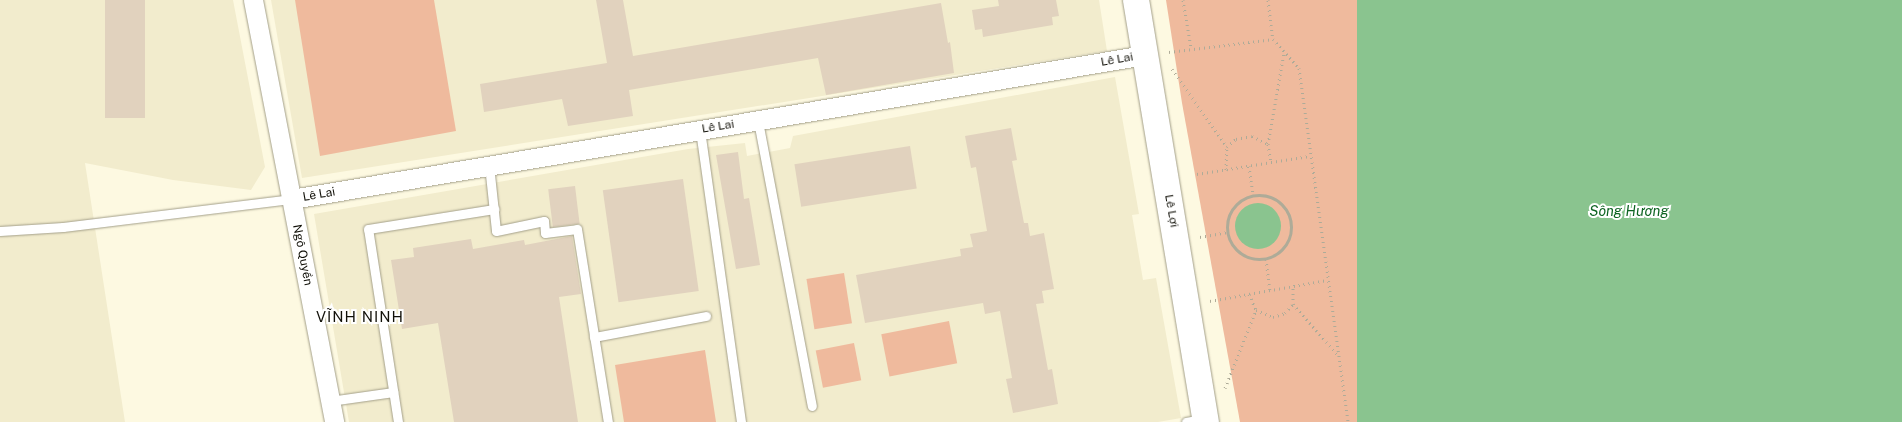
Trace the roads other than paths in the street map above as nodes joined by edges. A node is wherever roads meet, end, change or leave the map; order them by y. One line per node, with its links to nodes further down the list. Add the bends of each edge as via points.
1 (253, 0): 7 (street, Ngô Quyền)
2 (1136, 0): 3 (main road, Lê Lợi)
3 (1157, 54): 4 (street, Lê Lai); 15 (main road, Lê Lợi)
4 (758, 121): 5 (street, Lê Lai); 14 (lane)
5 (700, 130): 6 (street, Lê Lai); 19 (lane)
6 (489, 165): 7 (street, Lê Lai); 8 (lane)
7 (292, 200): 9 (lane); 13 (street, Ngô Quyền)
8 (494, 209): 11 (lane, via 496,231 544,221 545,233 577,229); 12 (lane, via 368,229)
9 (1, 234)
10 (706, 316): 11 (lane)
11 (594, 337): 18 (lane)
12 (393, 392): 13 (lane); 17 (lane)
13 (330, 401): 16 (street, Ngô Quyền)
14 (812, 406)
15 (1199, 421)
16 (334, 422)
17 (398, 422)
18 (608, 422)
19 (741, 422)

